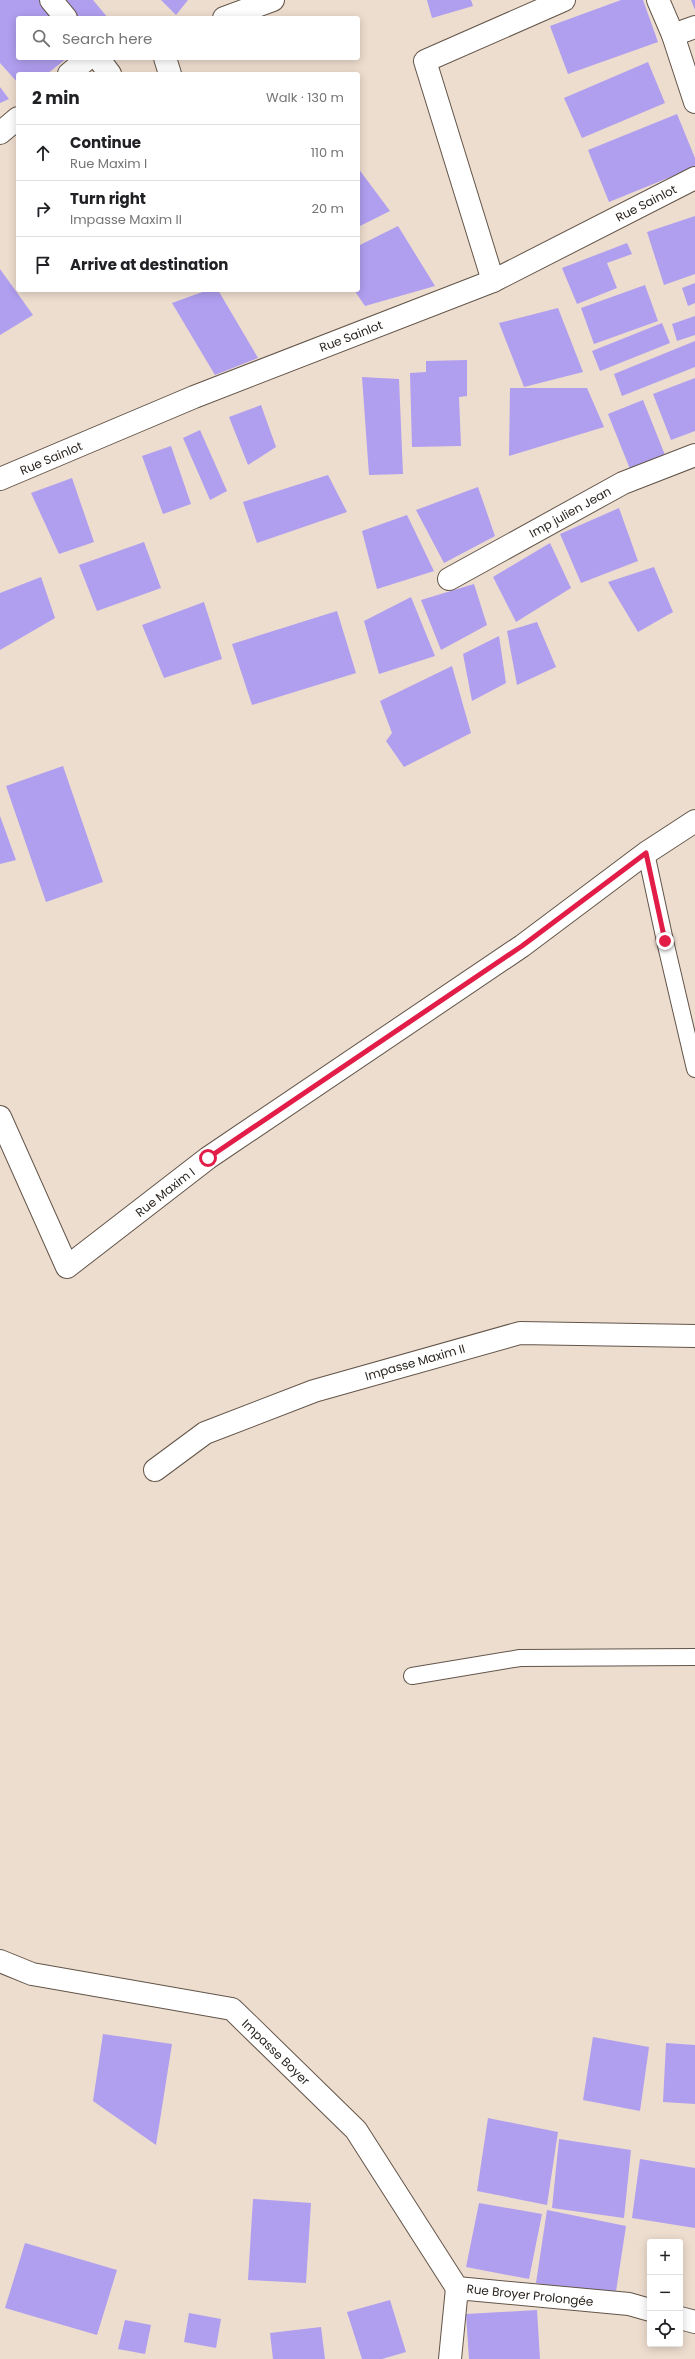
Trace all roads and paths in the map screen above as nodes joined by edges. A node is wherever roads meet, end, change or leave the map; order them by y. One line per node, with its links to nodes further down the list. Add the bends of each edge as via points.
1 (52, 0): 5 (street)
2 (273, 0): 6 (street)
3 (564, 0): 19 (street, via 425,61)
4 (658, 0): 8 (street)
5 (64, 16)
6 (229, 16)
7 (695, 27): 8 (street)
8 (673, 35): 15 (street)
9 (86, 60): 12 (street)
10 (100, 60): 13 (street)
11 (166, 60): 14 (street)
12 (72, 72)
13 (108, 72)
14 (169, 72)
15 (695, 102)
16 (16, 120): 17 (street)
17 (0, 133)
18 (695, 178): 19 (street, Rue Sainlot)
19 (494, 280): 21 (street, Rue Sainlot, via 194,397)
20 (695, 455): 22 (street, Imp julien Jean, via 623,483)
21 (0, 479)
22 (449, 579)
23 (695, 821): 24 (street, Rue Maxim I)
24 (646, 853): 25 (lane); 26 (street, Rue Maxim I, via 522,946 208,1158 67,1267)
25 (695, 1069)
26 (0, 1117)
27 (695, 1336): 28 (street, Impasse Maxim II, via 520,1333 314,1390 205,1433)
28 (155, 1470)
29 (695, 1657): 30 (lane, via 520,1658)
30 (412, 1676)
31 (0, 1961): 32 (street, Impasse Boyer, via 32,1974 232,2009 356,2130)
32 (457, 2288): 33 (street, Rue Broyer Prolongée, via 629,2304); 36 (street, Rue Broyer Prolongée)
33 (647, 2309)
34 (683, 2319): 35 (street)
35 (695, 2322)
36 (450, 2359)

